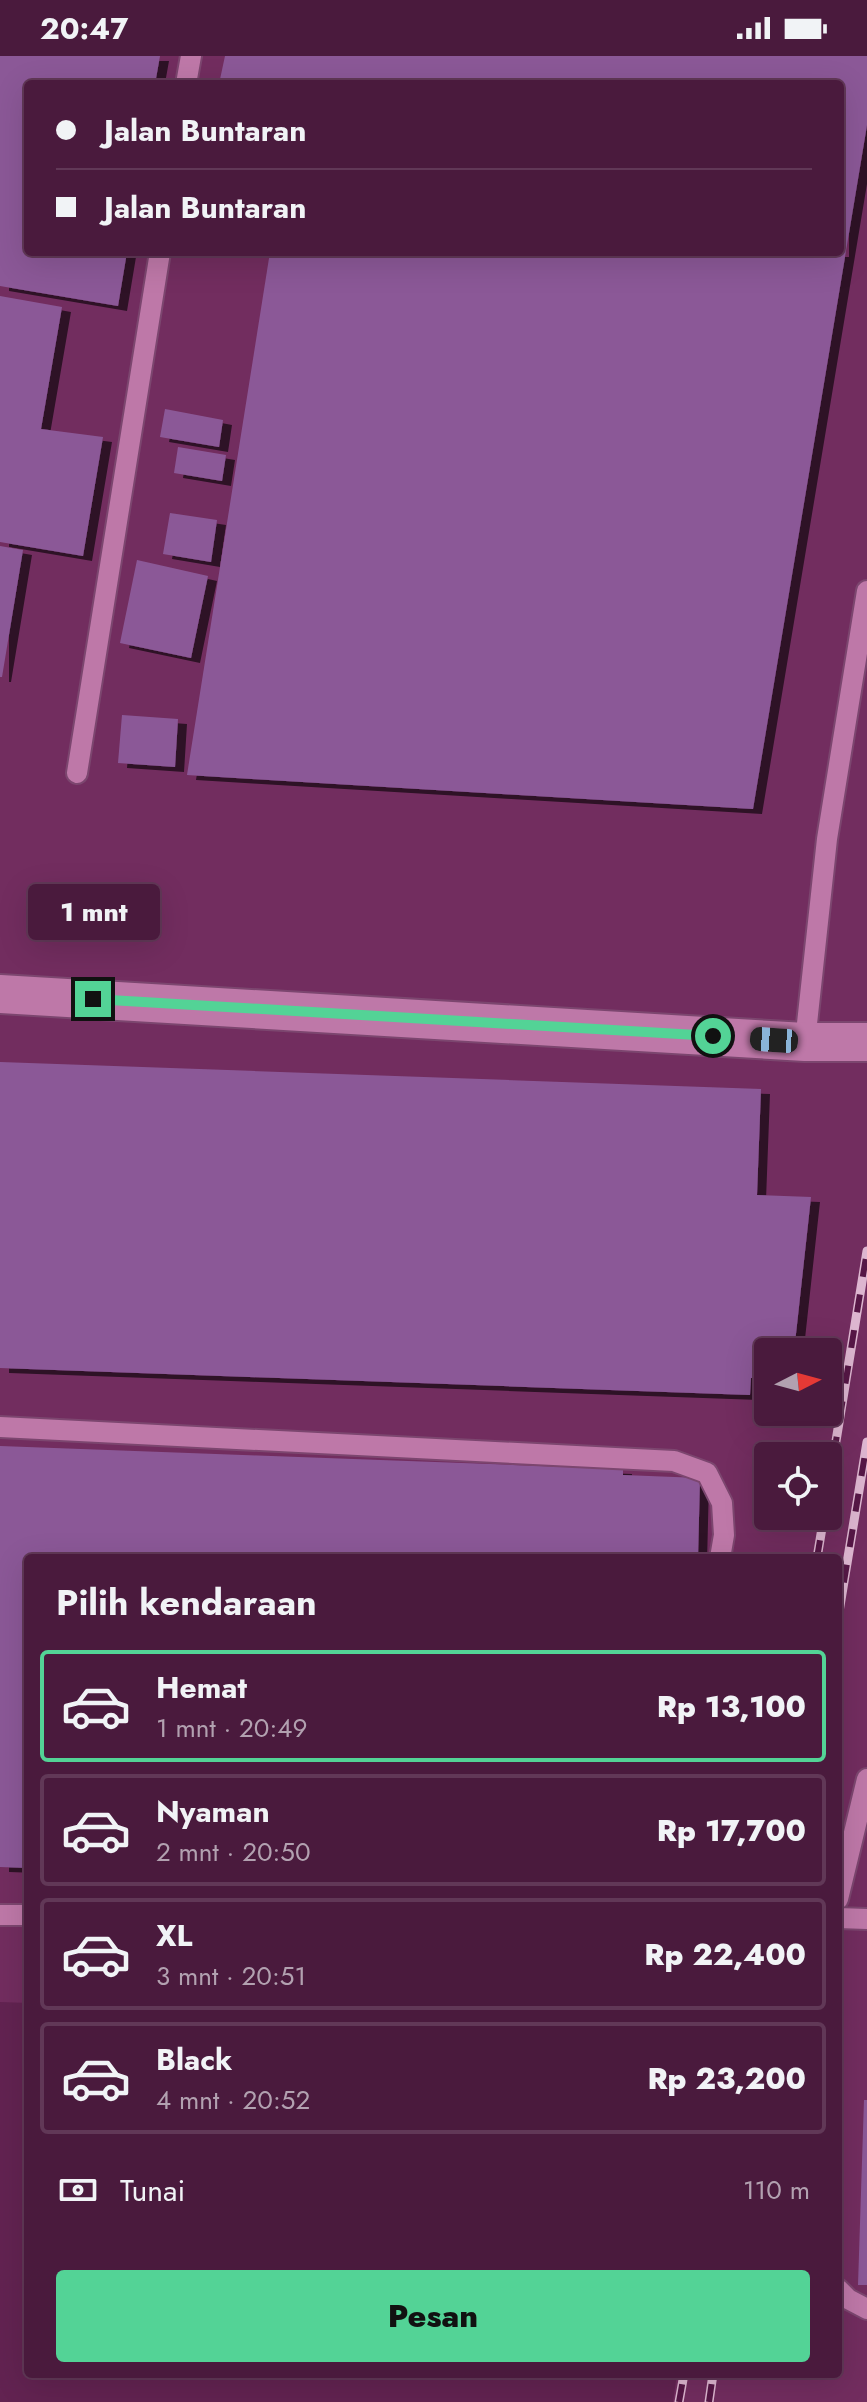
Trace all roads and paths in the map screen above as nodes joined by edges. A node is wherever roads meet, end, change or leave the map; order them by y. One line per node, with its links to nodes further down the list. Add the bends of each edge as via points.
1 (191, 56): 2 (lane)
2 (187, 80)
3 (159, 256): 5 (lane)
4 (867, 591): 7 (lane, via 827,839)
5 (77, 773)
6 (0, 994): 7 (street)
7 (805, 1042): 8 (street)
8 (867, 1042)
9 (0, 1427): 10 (lane, via 674,1461 707,1473 722,1503)
10 (721, 1554)
11 (867, 1779): 12 (lane)
12 (842, 1882)
13 (0, 1915): 14 (lane)
14 (24, 1915)
15 (842, 1918): 16 (lane)
16 (867, 1919)
17 (842, 2293): 18 (lane)
18 (867, 2309)

